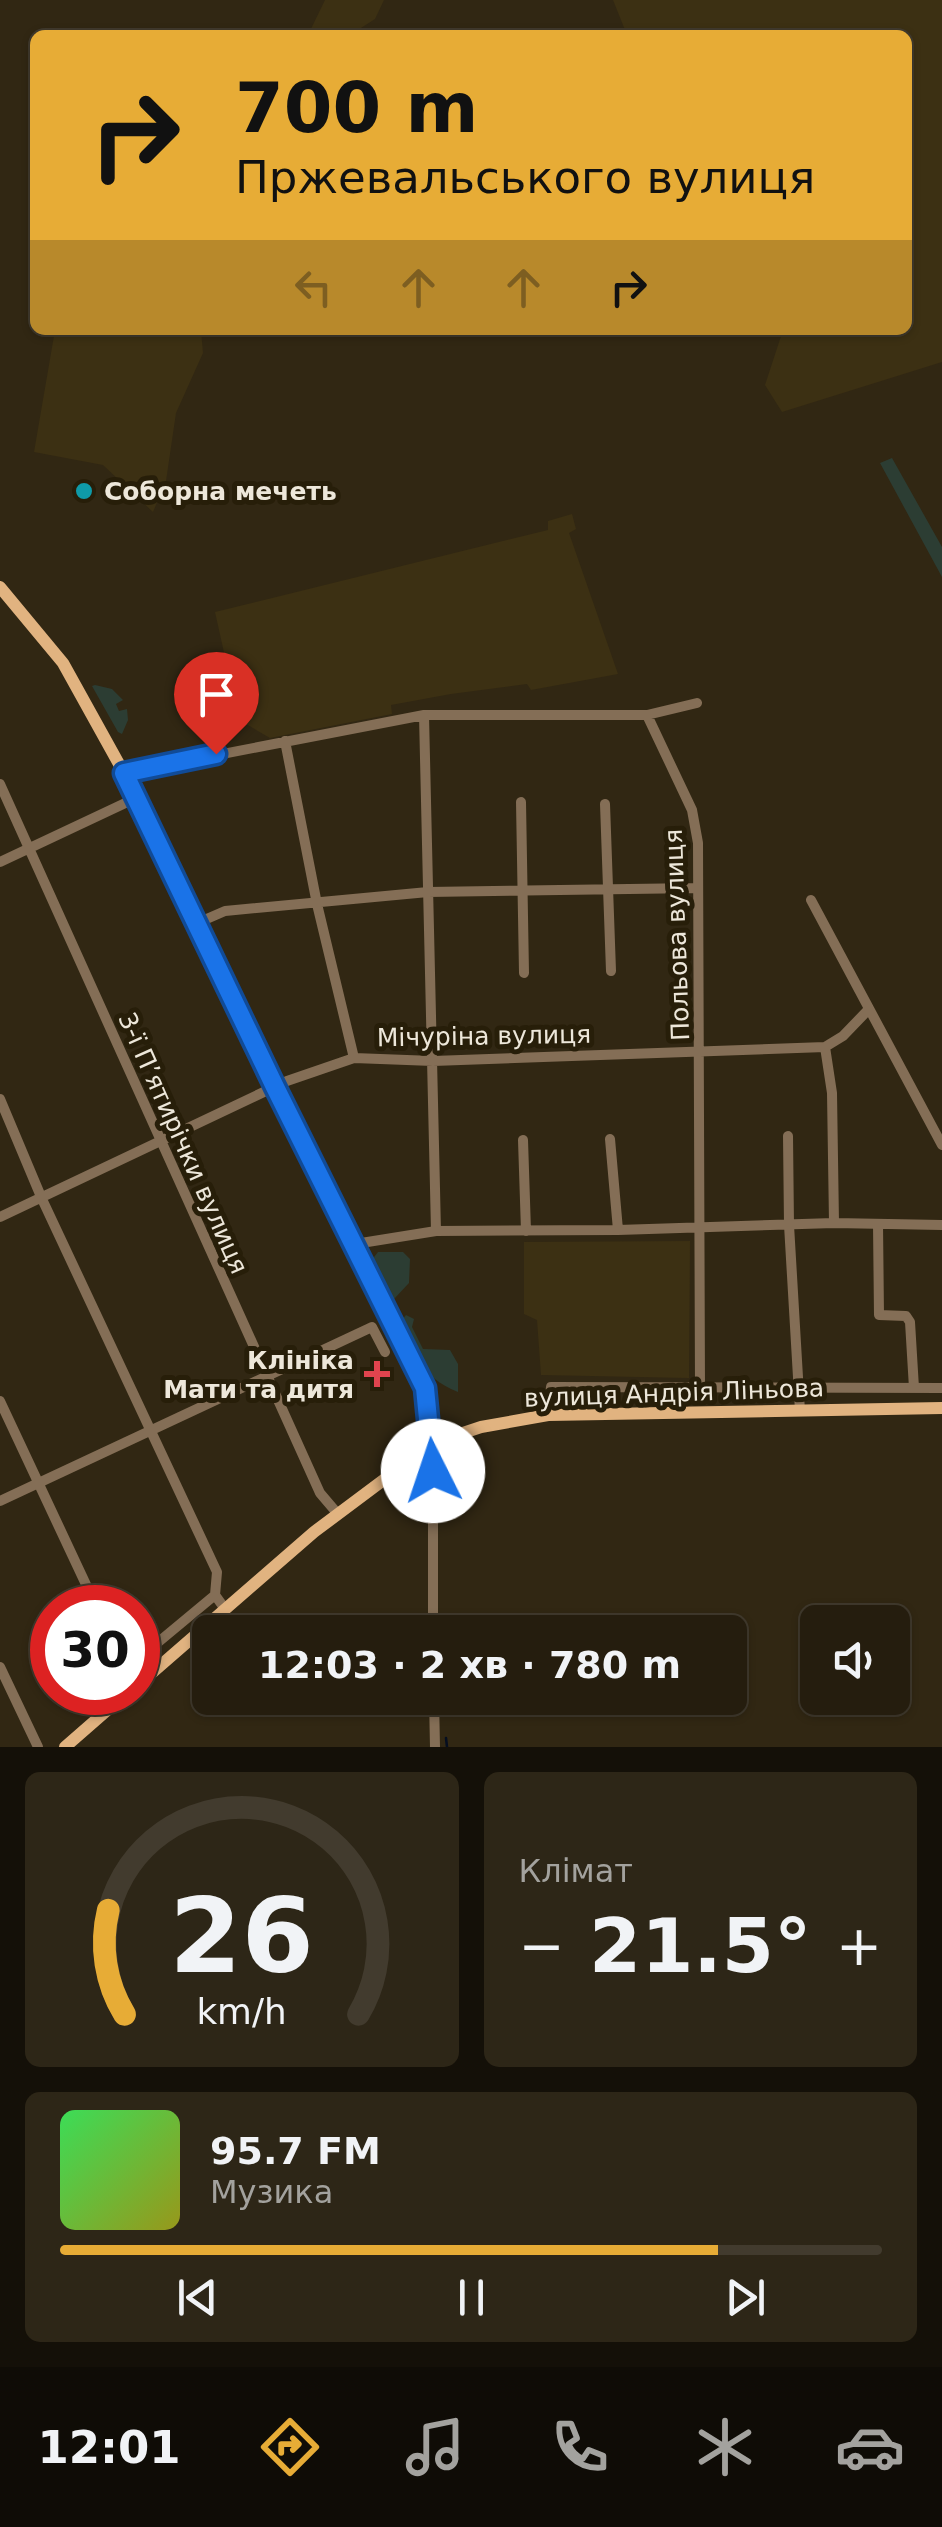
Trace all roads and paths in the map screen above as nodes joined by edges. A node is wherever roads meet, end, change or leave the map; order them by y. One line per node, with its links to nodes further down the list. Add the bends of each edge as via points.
1 (0, 587): 6 (main road, via 63,664)
2 (697, 703): 4 (street)
3 (424, 715): 4 (street); 5 (street); 16 (street)
4 (647, 716): 14 (street, Польова вулиця, via 692,810)
5 (285, 740): 6 (street); 18 (street)
6 (124, 773): 8 (main road)
7 (0, 784): 11 (street, 3-ї П’ятирічки вулиця)
8 (136, 798): 11 (street); 19 (main road)
9 (520, 802): 15 (street)
10 (606, 804): 13 (street)
11 (29, 848): 12 (street); 32 (street, 3-ї П’ятирічки вулиця)
12 (0, 862)
13 (606, 888): 14 (street); 15 (street); 20 (street)
14 (698, 888): 24 (street, Польова вулиця)
15 (524, 889): 16 (street); 21 (street)
16 (428, 892): 18 (street); 26 (street)
17 (810, 900): 22 (street)
18 (316, 904): 19 (street, via 225,911); 25 (street)
19 (196, 924): 27 (main road)
20 (611, 970)
21 (524, 974)
22 (869, 1010): 23 (street); 33 (street)
23 (825, 1047): 24 (street, Мічуріна вулиця); 36 (street)
24 (700, 1050): 26 (street, Мічуріна вулиця); 39 (street, Польова вулиця)
25 (354, 1058): 26 (street, Мічуріна вулиця); 27 (street, Мічуріна вулиця)
26 (432, 1061): 42 (street)
27 (275, 1087): 32 (street, Мічуріна вулиця); 44 (main road)
28 (0, 1099): 34 (street)
29 (788, 1136): 37 (street)
30 (610, 1139): 41 (street)
31 (523, 1140): 43 (street)
32 (160, 1142): 34 (street, Мічуріна вулиця); 46 (street, 3-ї П’ятирічки вулиця)
33 (942, 1145)
34 (42, 1198): 35 (street, Мічуріна вулиця); 55 (street)
35 (0, 1217)
36 (834, 1223): 37 (street); 38 (street)
37 (789, 1224): 39 (street); 47 (street)
38 (878, 1224): 40 (street); 49 (street, via 879,1315 910,1322)
39 (701, 1226): 41 (street); 48 (street, Польова вулиця)
40 (942, 1226)
41 (618, 1230): 43 (street)
42 (436, 1231): 43 (street); 44 (street)
43 (526, 1231)
44 (355, 1244): 56 (main road, via 425,1388)
45 (384, 1352): 46 (street, via 372,1327)
46 (267, 1375): 55 (street); 59 (street, 3-ї П’ятирічки вулиця, via 320,1493)
47 (799, 1386): 48 (street); 49 (street); 53 (street)
48 (700, 1387): 54 (street, via 550,1386)
49 (914, 1388): 50 (street)
50 (942, 1388)
51 (0, 1401): 57 (street)
52 (942, 1408): 53 (main road, вулиця Андрія Ліньова)
53 (800, 1411): 54 (main road, вулиця Андрія Ліньова)
54 (548, 1414): 56 (main road, вулиця Андрія Ліньова)
55 (152, 1428): 57 (street); 61 (street, via 218,1572)
56 (432, 1443): 59 (main road, вулиця Андрія Ліньова); 63 (street)
57 (39, 1484): 58 (street); 60 (street)
58 (0, 1500)
59 (338, 1513): 62 (main road, вулиця Андрія Ліньова)
60 (85, 1585)
61 (215, 1595): 62 (street); 64 (street)
62 (225, 1609): 65 (main road, вулиця Андрія Ліньова)
63 (433, 1615)
64 (160, 1641)
65 (160, 1665)
66 (0, 1667): 69 (street)
67 (102, 1715): 70 (main road)
68 (434, 1715): 71 (street)
69 (38, 1747)
70 (65, 1747)
71 (435, 1747)

